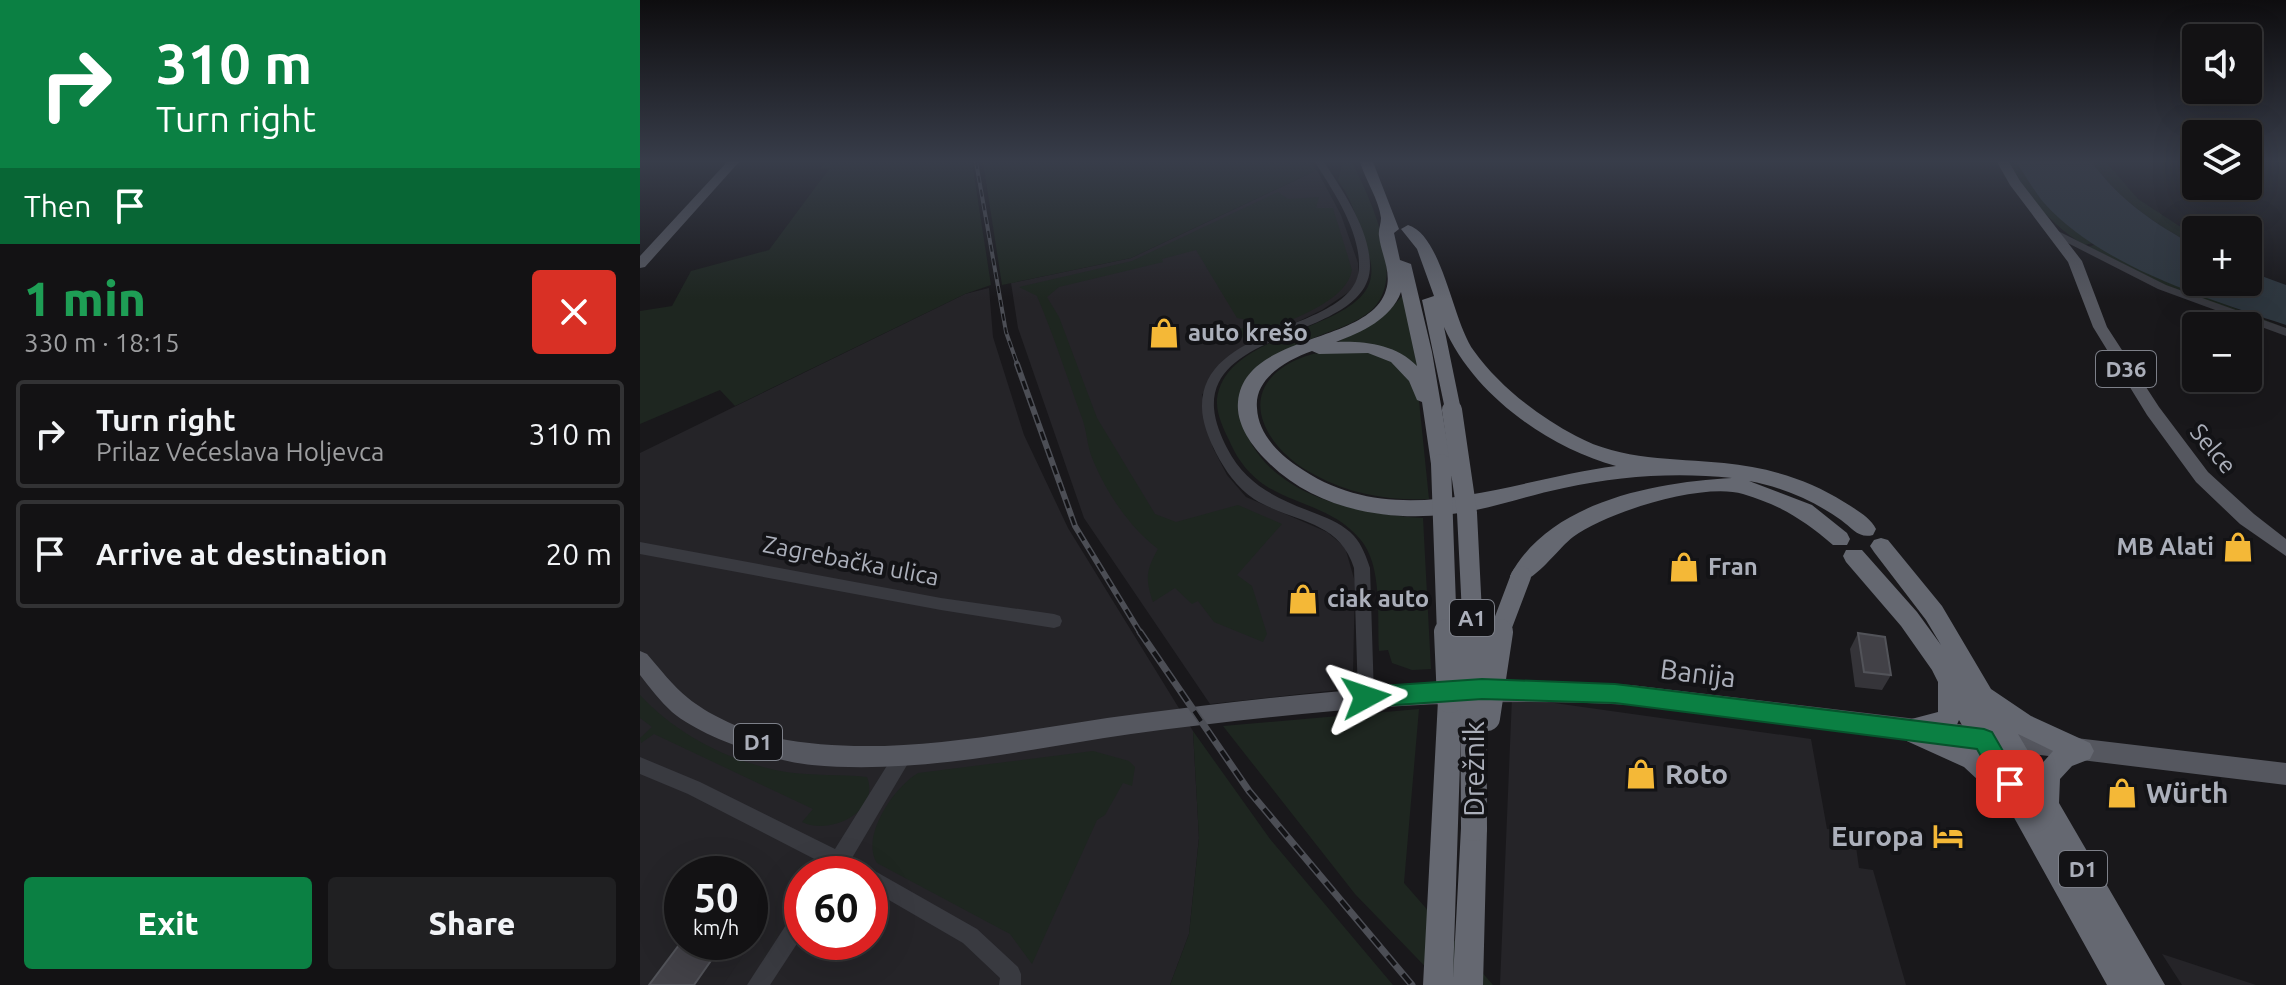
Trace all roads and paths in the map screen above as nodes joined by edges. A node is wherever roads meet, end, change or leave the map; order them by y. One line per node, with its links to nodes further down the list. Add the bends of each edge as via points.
1 (691, 208): 9 (main road)
2 (1345, 208): 22 (street, via 1364,263 1356,292 1339,306 1233,359 1214,381 1208,407 1225,458 1249,487 1336,529 1358,553)
3 (1384, 208): 6 (highway, A1)
4 (1399, 208): 7 (highway, A1)
5 (2036, 208): 8 (main road, Selce / D36)
6 (1388, 217): 11 (highway, via 1384,229 1396,277 1393,296 1366,321); 12 (highway, A1)
7 (1408, 229): 12 (highway, A1, via 1429,299); 13 (highway, via 1422,240 1458,340 1493,383 1569,440 1615,461)
8 (2058, 234): 10 (street, Selce, via 2162,287); 17 (main road, Selce / D36, via 2075,261 2100,327 2153,411 2202,477)
9 (640, 264)
10 (2286, 332)
11 (1292, 354): 12 (highway, via 1342,346 1387,353 1417,376 1424,404); 14 (highway, via 1256,380 1247,404 1249,419 1280,464 1336,496 1387,507 1447,507)
12 (1443, 411): 30 (highway, Drežnik / A1, bridge, via 1461,465 1471,601); 37 (highway, Drežnik / A1, bridge, via 1450,687)
13 (1657, 467): 14 (highway); 21 (highway, via 1765,478 1836,505 1874,538 1934,613)
14 (1611, 474): 15 (highway)
15 (1741, 485): 20 (highway, via 1805,510 1847,548); 30 (highway, bridge, via 1666,491 1608,506 1551,542 1521,576 1492,655 1486,796)
16 (640, 548): 18 (street, Zagrebačka ulica)
17 (2286, 549)
18 (1054, 621)
19 (640, 660): 26 (main road, D1, via 683,708 771,748)
20 (1940, 663): 23 (highway, via 1950,694 1950,717); 24 (highway)
21 (1976, 686): 24 (highway); 25 (highway, via 2022,724)
22 (1366, 697): 23 (main road, Banija / D1, via 1482,689 1615,693); 26 (main road, Banija / D1)
23 (1909, 730): 24 (main road, Banija / D1); 29 (highway, via 1981,765)
24 (1997, 741): 25 (main road, Banija); 29 (highway, D1)
25 (2081, 751): 28 (main road, Banija); 29 (highway, via 2065,755 2049,770)
26 (904, 754): 32 (street)
27 (640, 765): 31 (street, via 694,788)
28 (2286, 774)
29 (2035, 808): 39 (highway, D1); 40 (highway, D1)
30 (1474, 828): 38 (highway, Drežnik / A1)
31 (816, 856)
32 (843, 856)
33 (888, 888): 36 (street, via 970,936 1011,974)
34 (784, 945): 35 (street)
35 (758, 985)
36 (1010, 985)
37 (1438, 985)
38 (1468, 985)
39 (2124, 985)
40 (2150, 985)

